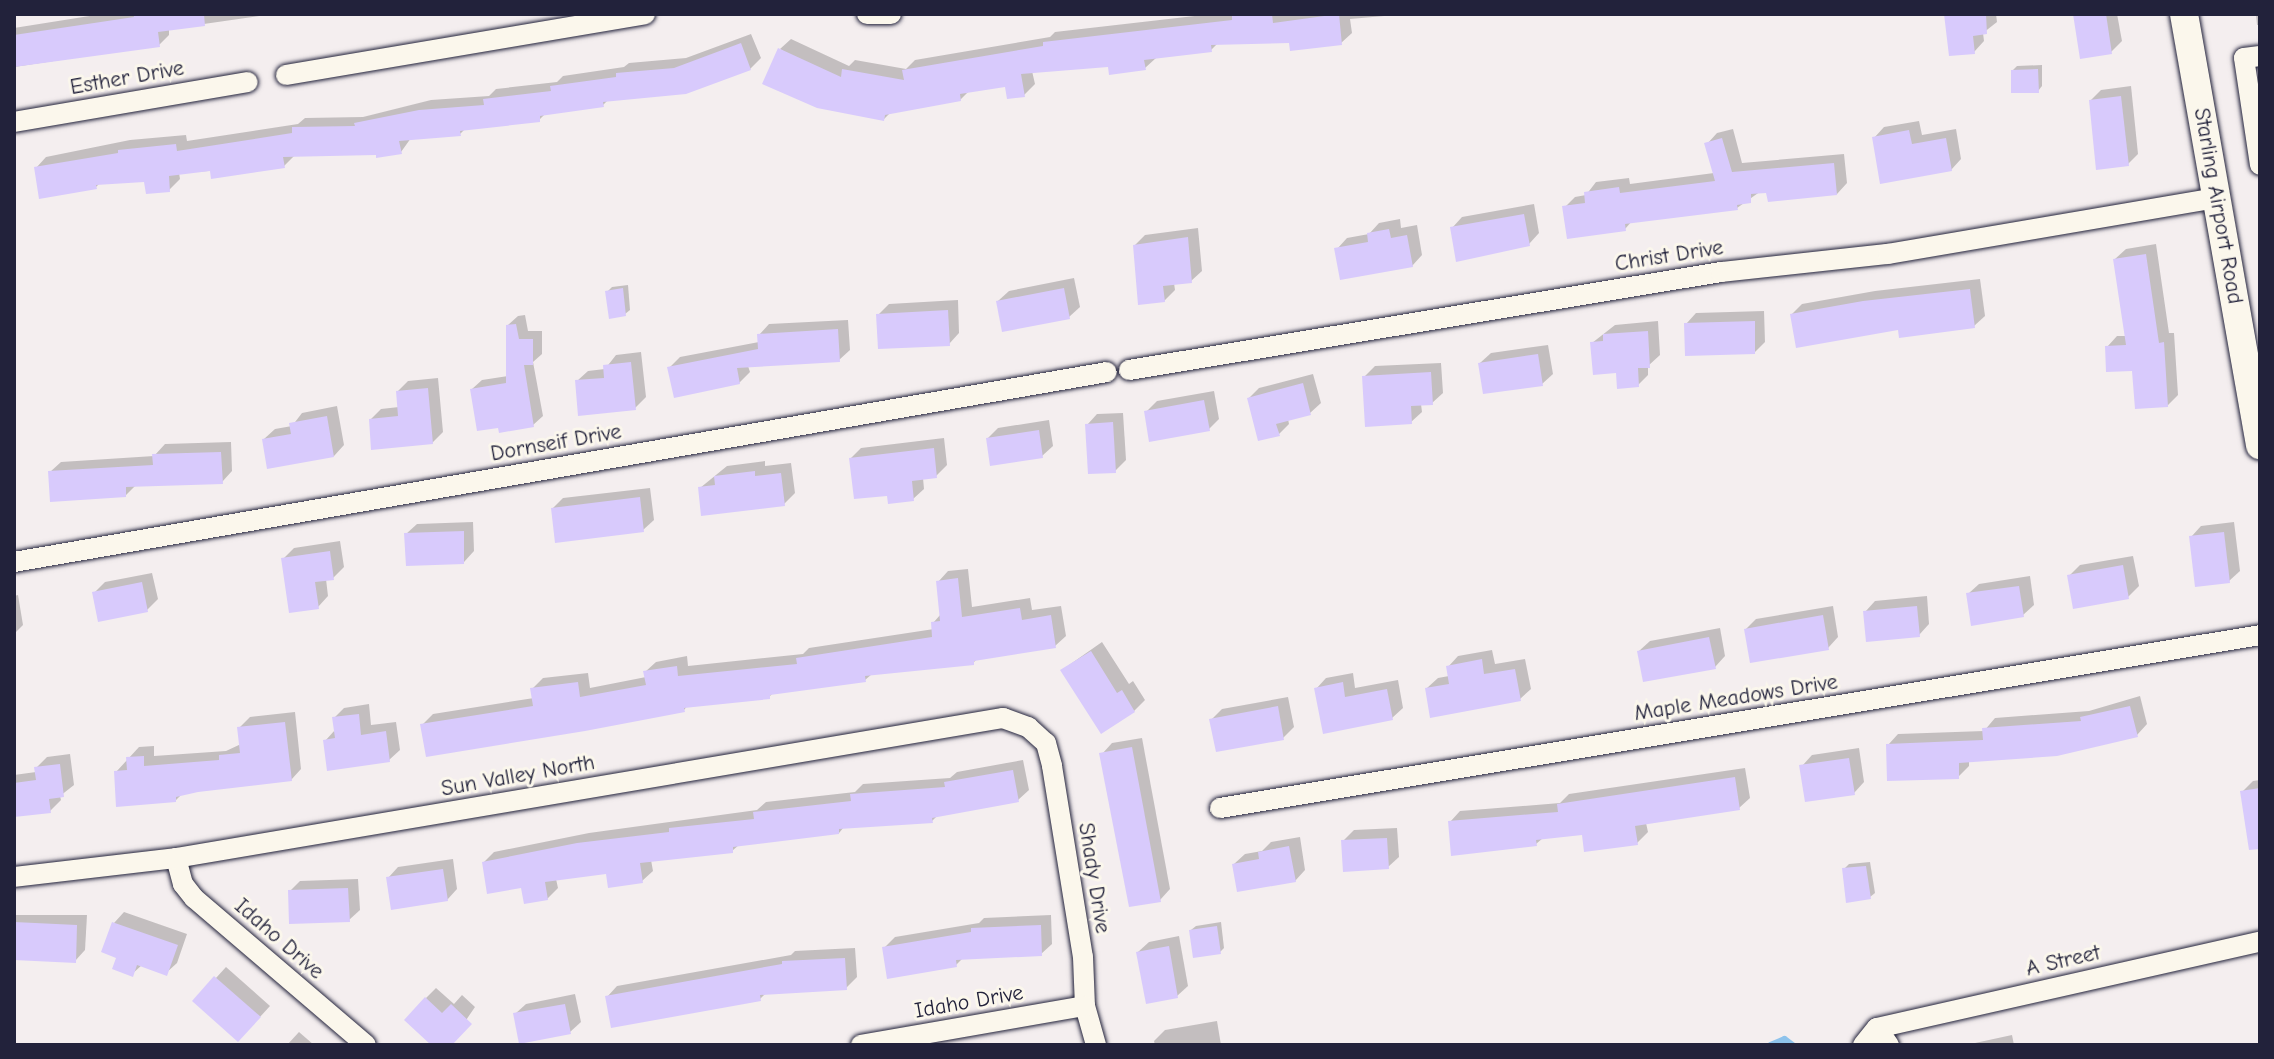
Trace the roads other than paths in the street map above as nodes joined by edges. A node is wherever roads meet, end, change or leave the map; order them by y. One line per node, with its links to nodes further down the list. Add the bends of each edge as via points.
1 (645, 14): 6 (street)
2 (867, 14): 3 (street)
3 (891, 14)
4 (2184, 14): 10 (street, Starling Airport Road)
5 (2260, 56): 9 (street, via 2244,58)
6 (286, 75)
7 (248, 82): 8 (street, Esther Drive)
8 (14, 122)
9 (2260, 165)
10 (2217, 198): 11 (street, Christ Drive, via 1888,254 1721,272); 13 (street, Starling Airport Road)
11 (1129, 370)
12 (1107, 372): 14 (street, Dornseif Drive)
13 (2260, 445)
14 (14, 562)
15 (2260, 635): 17 (street, Maple Meadows Drive)
16 (1028, 727): 18 (street, Sun Valley North, via 1003,718); 21 (street, Shady Drive, via 1046,743 1052,766 1083,957)
17 (1220, 808)
18 (176, 858): 19 (street, Sun Valley North); 23 (street, Idaho Drive, via 183,884 194,898)
19 (14, 877)
20 (2260, 942): 22 (street, A Street)
21 (1085, 1006): 24 (street, Idaho Drive); 25 (street, Shady Drive)
22 (1883, 1036): 26 (street)
23 (366, 1045)
24 (861, 1045)
25 (1096, 1045)
26 (1863, 1045)

